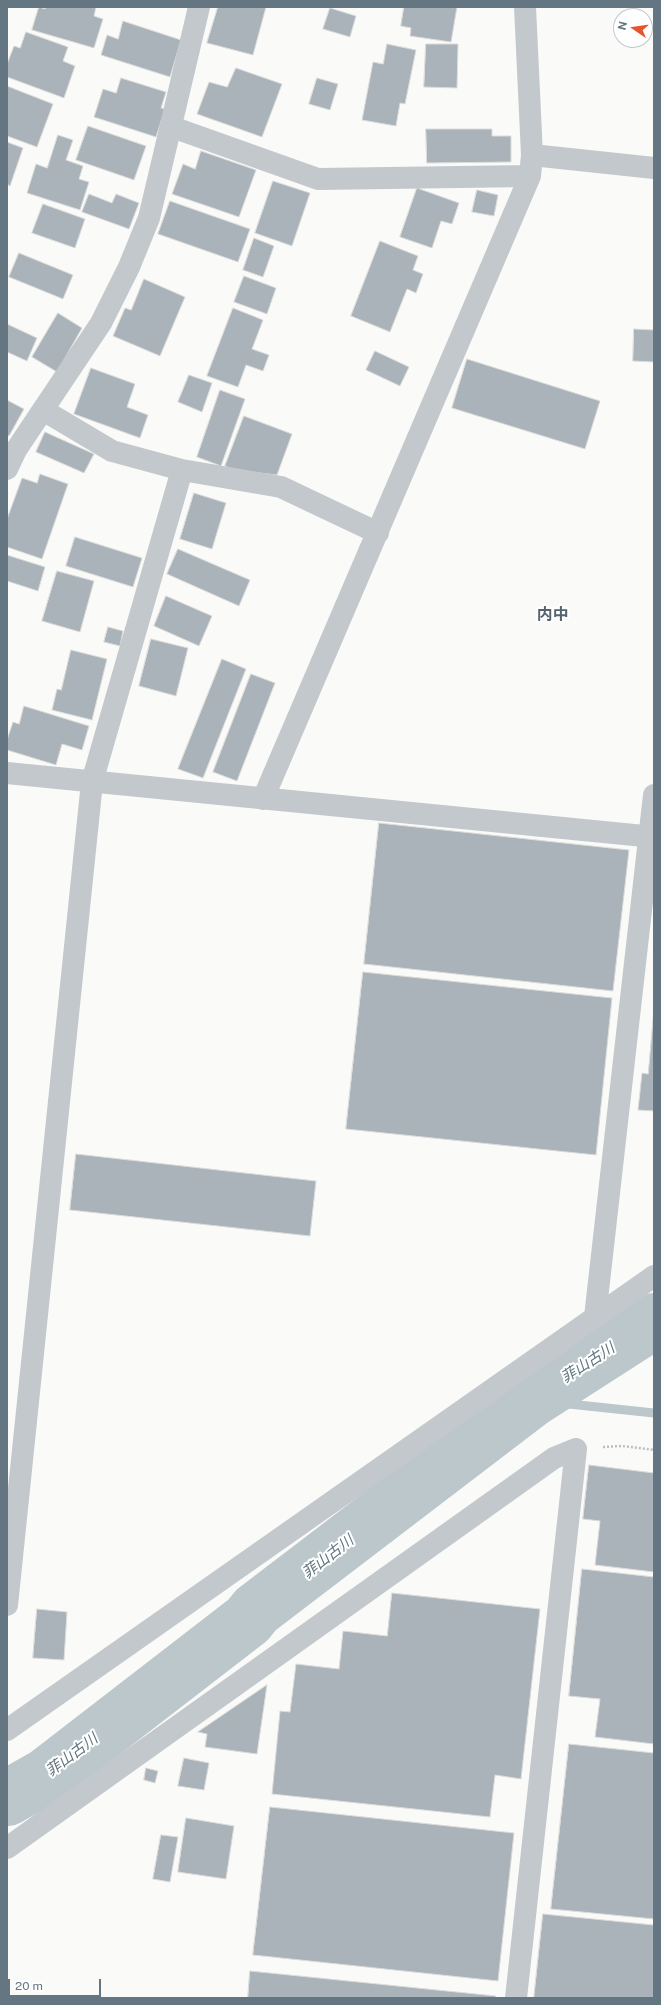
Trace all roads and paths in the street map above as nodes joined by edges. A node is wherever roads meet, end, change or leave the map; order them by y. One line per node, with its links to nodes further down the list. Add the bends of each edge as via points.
1 (199, 7): 3 (street)
2 (525, 7): 4 (street)
3 (172, 127): 6 (street, via 318,179); 7 (street, via 148,218 129,267 101,323)
4 (532, 155): 5 (street); 6 (street)
5 (654, 168)
6 (530, 176): 10 (street)
7 (44, 410): 8 (street, via 16,450); 9 (street, via 112,451)
8 (7, 469)
9 (182, 470): 10 (street, via 281,487); 12 (street)
10 (378, 532): 14 (street)
11 (7, 773): 12 (street)
12 (92, 782): 14 (street); 20 (street)
13 (654, 796): 15 (street)
14 (263, 799): 15 (street)
15 (652, 837): 17 (street)
16 (654, 1276): 17 (street)
17 (595, 1317): 22 (street)
18 (576, 1449): 19 (path, via 622,1446); 23 (street, via 554,1458); 24 (street)
19 (654, 1450)
20 (8, 1579): 21 (street)
21 (7, 1605)
22 (7, 1730)
23 (7, 1848)
24 (516, 1998)

